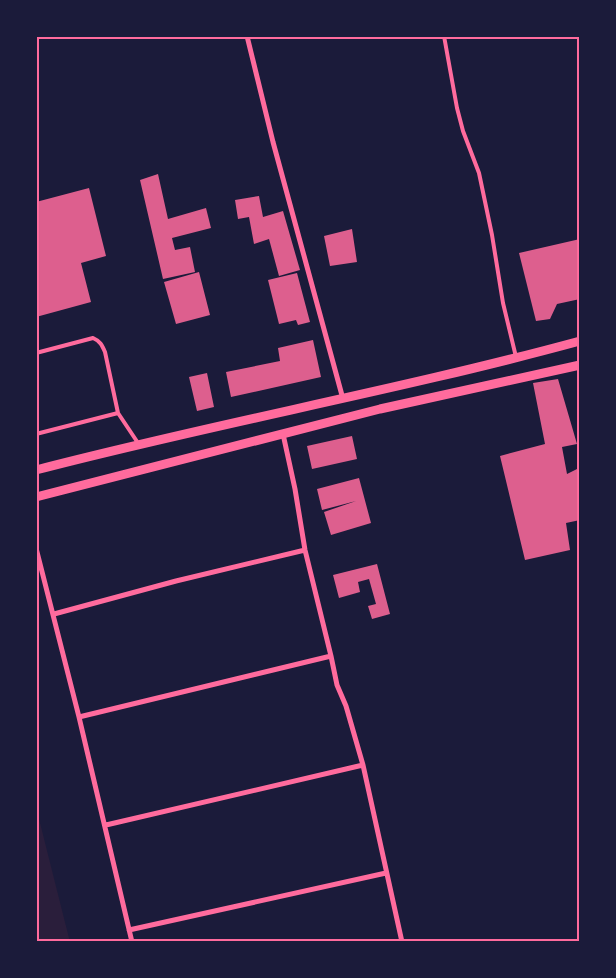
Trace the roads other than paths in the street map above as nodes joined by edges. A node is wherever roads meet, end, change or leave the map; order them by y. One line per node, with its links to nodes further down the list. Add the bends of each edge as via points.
1 (247, 36): 7 (street)
2 (444, 36): 5 (lane, via 457,108 478,173 492,235)
3 (580, 341): 5 (street)
4 (36, 353): 8 (lane, via 93,338 98,340 105,352)
5 (516, 357): 7 (street)
6 (580, 365): 10 (street)
7 (343, 399): 11 (street)
8 (118, 413): 9 (lane); 11 (lane)
9 (36, 434)
10 (283, 434): 13 (street); 15 (street)
11 (139, 444): 12 (street)
12 (36, 470)
13 (36, 497)
14 (36, 548): 16 (street)
15 (304, 550): 16 (street); 17 (street)
16 (54, 614): 18 (street)
17 (332, 656): 18 (street); 19 (street, via 337,685)
18 (80, 717): 20 (street)
19 (362, 765): 20 (street); 21 (street)
20 (106, 824): 22 (street)
21 (386, 872): 22 (street); 24 (street)
22 (129, 930): 23 (street)
23 (132, 942)
24 (402, 942)

